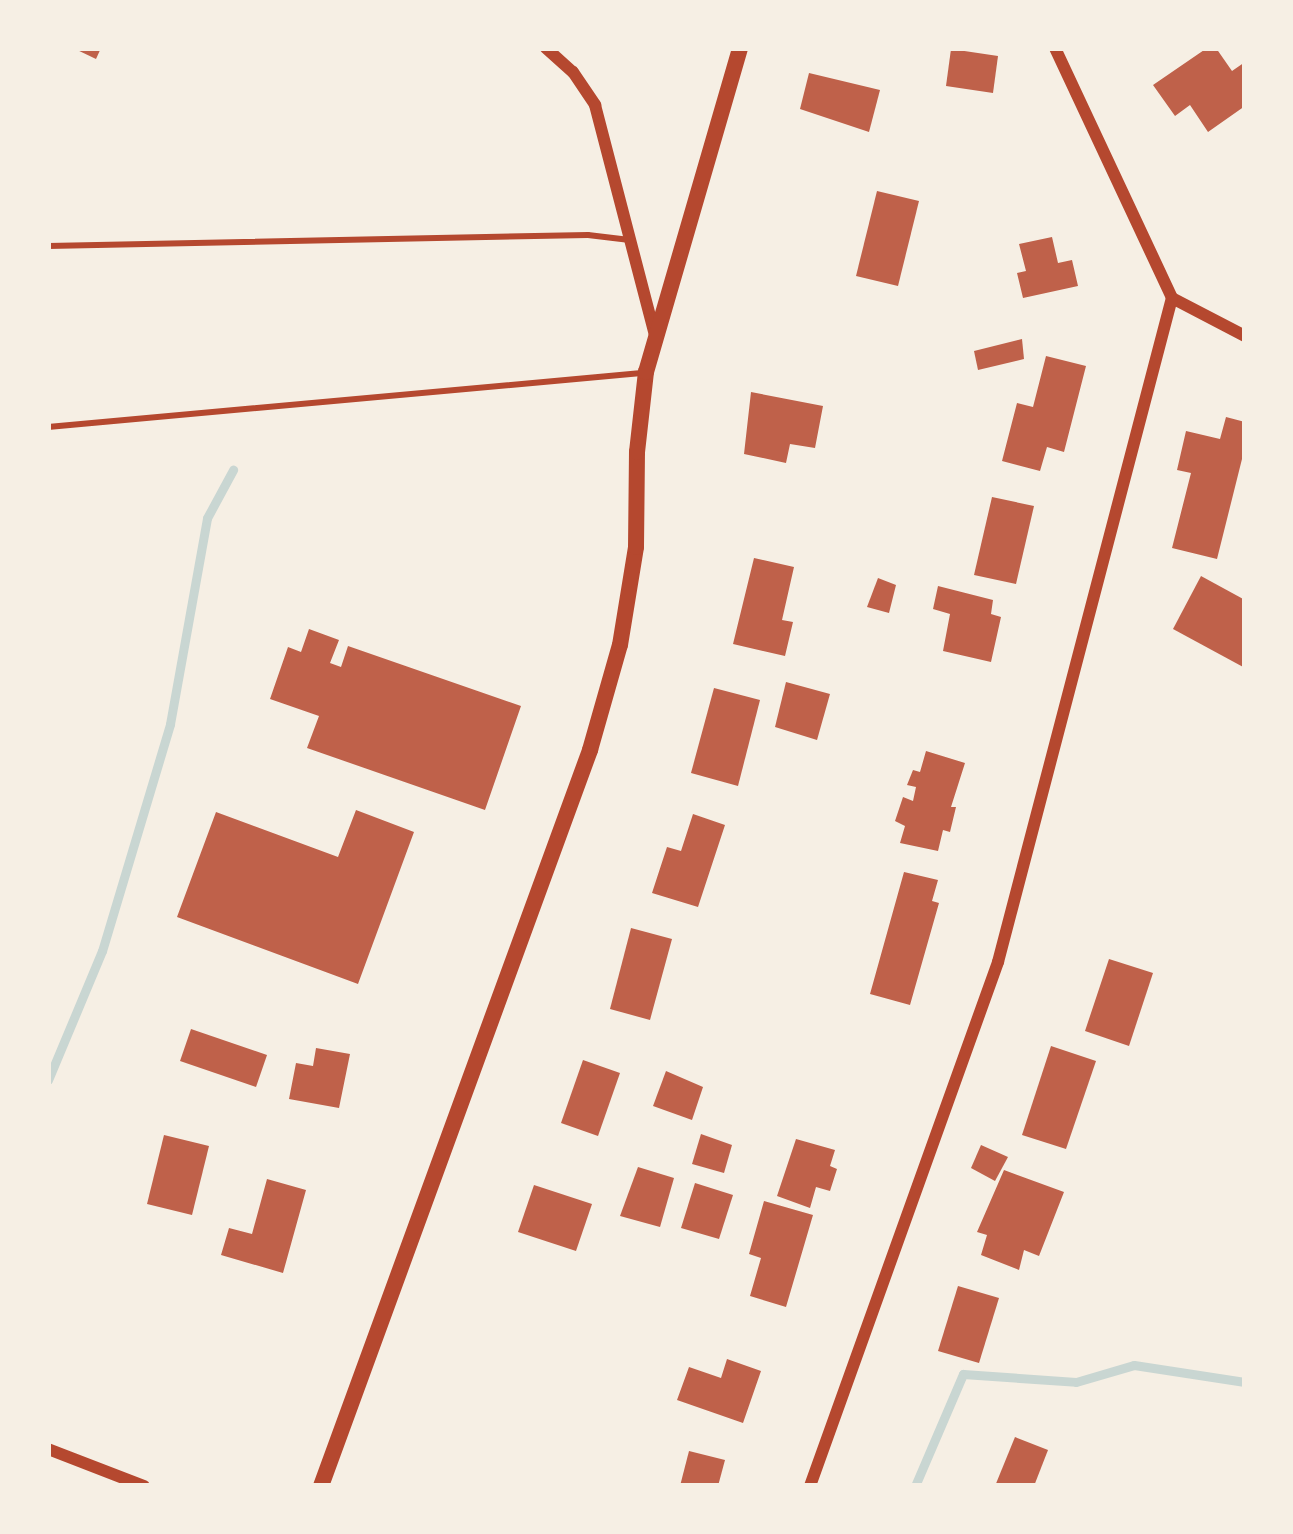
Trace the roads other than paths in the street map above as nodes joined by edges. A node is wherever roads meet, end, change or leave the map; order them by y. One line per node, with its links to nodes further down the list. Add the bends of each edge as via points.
1 (546, 48): 4 (street, via 595,106)
2 (740, 48): 7 (street)
3 (1055, 48): 6 (street)
4 (634, 240): 5 (lane); 7 (street)
5 (48, 246)
6 (1172, 298): 8 (street); 14 (street, via 998,962)
7 (655, 335): 9 (street)
8 (1245, 336)
9 (646, 372): 10 (lane); 13 (street, via 636,547 620,645 590,750)
10 (48, 427)
11 (48, 1449): 12 (street)
12 (144, 1486)
13 (321, 1486)
14 (810, 1486)

